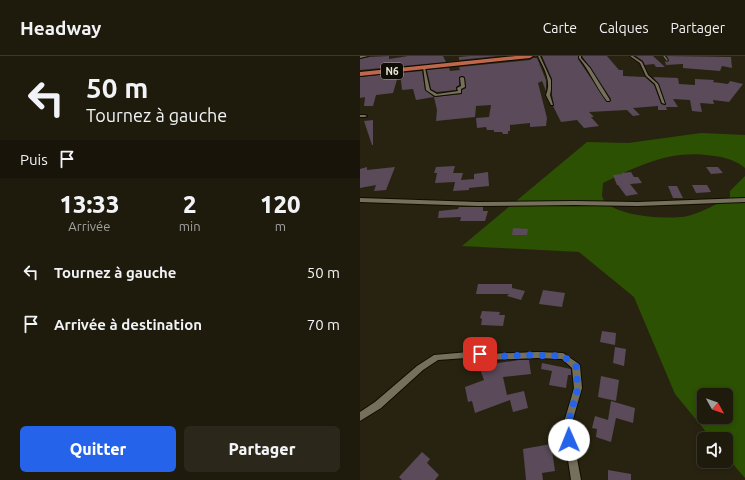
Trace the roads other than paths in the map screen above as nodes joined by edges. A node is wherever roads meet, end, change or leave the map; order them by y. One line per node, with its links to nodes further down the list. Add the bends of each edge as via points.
1 (367, 56): 7 (street)
2 (530, 56): 9 (highway, N6)
3 (539, 56): 14 (street, via 549,75 548,95)
4 (580, 56): 12 (street)
5 (631, 56): 13 (street, via 641,63 647,75 656,84)
6 (664, 56): 8 (lane)
7 (360, 57)
8 (667, 60)
9 (424, 68): 10 (highway, N6); 11 (street, via 428,90 436,95 460,92 460,88 463,87)
10 (360, 74)
11 (462, 78)
12 (608, 100)
13 (664, 103)
14 (552, 104)
15 (360, 200): 16 (street, via 478,204 638,204)
16 (745, 200)
17 (360, 417): 18 (street, via 437,357 480,354 487,357 563,356 576,366 578,388 567,426)
18 (576, 480)

